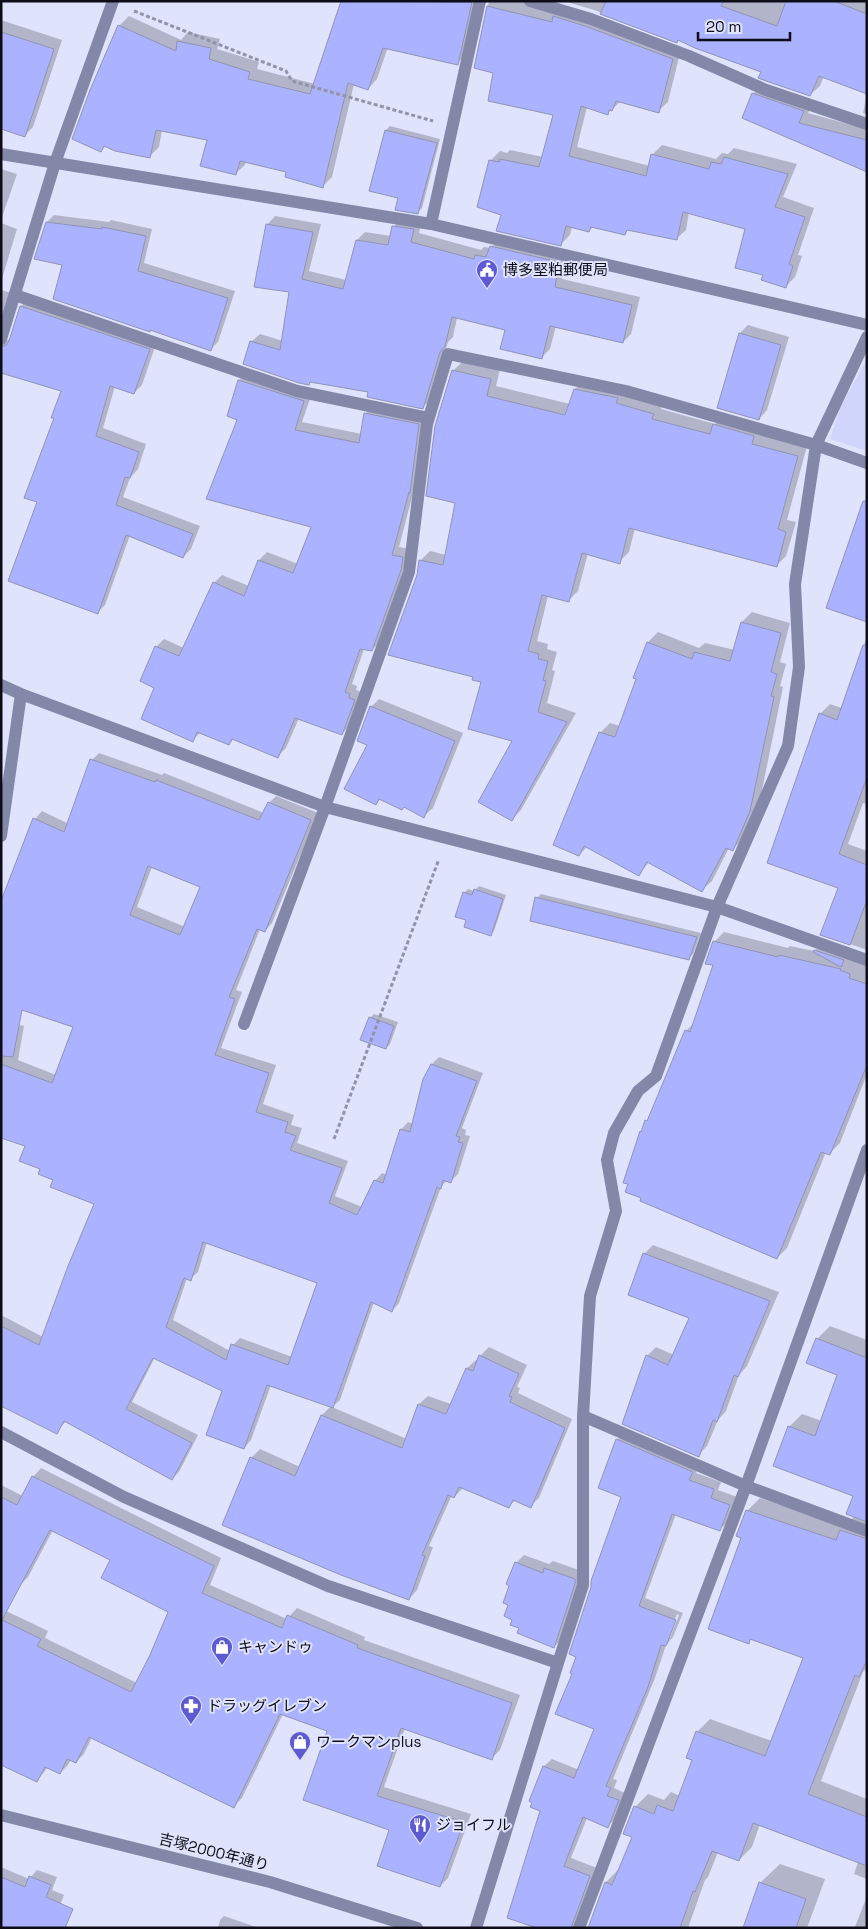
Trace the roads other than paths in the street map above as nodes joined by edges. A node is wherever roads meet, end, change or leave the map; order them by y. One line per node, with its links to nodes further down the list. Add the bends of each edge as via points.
1 (480, 1): 7 (street)
2 (530, 1): 4 (street, via 591,19 766,90)
3 (112, 2): 6 (street)
4 (867, 124)
5 (1, 154): 6 (street)
6 (55, 163): 7 (street); 8 (street)
7 (431, 224): 9 (street)
8 (15, 295): 11 (street); 12 (street, via 298,391)
9 (867, 326)
10 (867, 337): 13 (street)
11 (1, 338)
12 (428, 418): 13 (street, via 448,354 626,391); 17 (street, via 409,572)
13 (816, 445): 14 (street); 19 (street, via 796,584 799,667 788,746)
14 (867, 463)
15 (1, 685): 16 (street)
16 (21, 694): 17 (street); 18 (street)
17 (325, 807): 19 (street); 21 (street)
18 (1, 836)
19 (717, 907): 20 (street); 23 (street, via 656,1076 638,1091 614,1133 607,1160 616,1211 590,1296)
20 (867, 960)
21 (244, 1024)
22 (867, 1150): 25 (street)
23 (583, 1416): 25 (street); 27 (street, via 583,1585)
24 (1, 1432): 27 (street, via 124,1496 328,1586)
25 (746, 1486): 26 (street); 31 (street)
26 (867, 1531)
27 (558, 1663): 30 (street)
28 (1, 1815): 29 (street, 吉塚2000年通り, via 270,1882)
29 (417, 1928)
30 (476, 1928)
31 (579, 1928)

